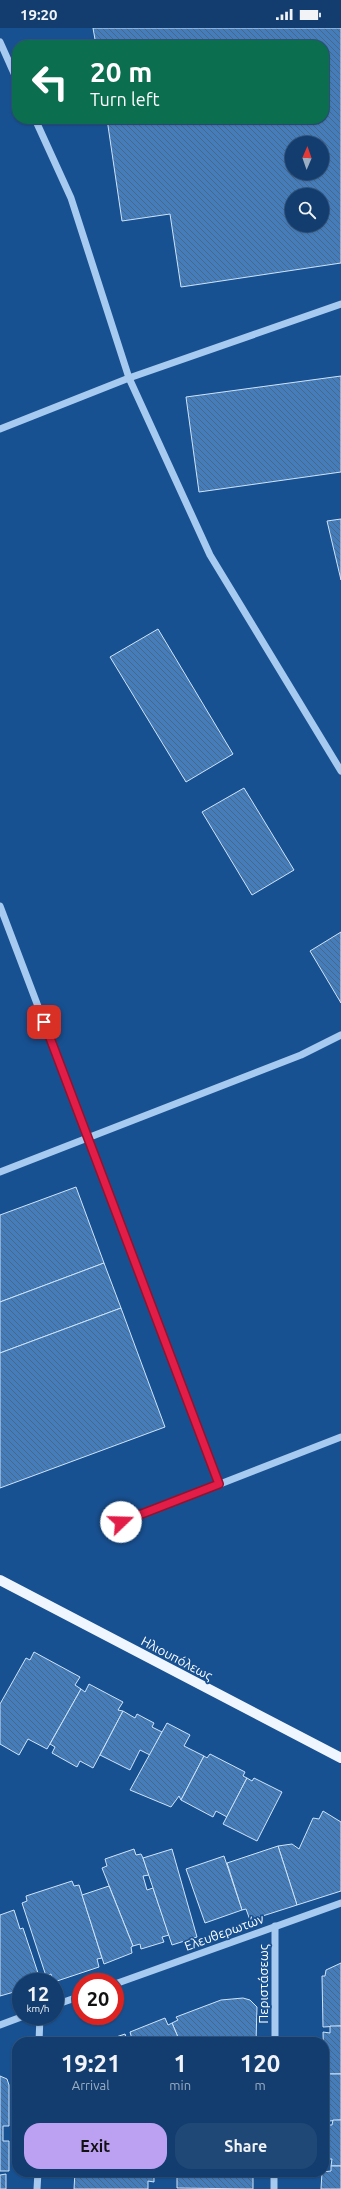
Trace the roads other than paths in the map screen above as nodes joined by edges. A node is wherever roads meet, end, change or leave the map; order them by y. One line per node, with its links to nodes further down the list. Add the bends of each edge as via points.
1 (0, 42): 2 (street)
2 (12, 69)
3 (37, 124): 5 (street, via 71,198)
4 (341, 304): 5 (street)
5 (129, 378): 6 (street); 7 (street, via 210,555)
6 (0, 429)
7 (338, 759): 8 (street)
8 (341, 771)
9 (0, 906): 11 (street)
10 (341, 1035): 11 (street, via 301,1055)
11 (89, 1138): 12 (street); 14 (street)
12 (0, 1172)
13 (341, 1437): 14 (street)
14 (219, 1484): 15 (street)
15 (107, 1528)
16 (0, 1580): 17 (main road, Ηλιουπόλεως)
17 (341, 1758)
18 (341, 1903): 19 (street, Ελευθερωτών)
19 (275, 1926): 20 (street, Ελευθερωτών); 25 (street, Περιστάσεως)
20 (124, 1981)
21 (12, 2020): 22 (street)
22 (0, 2025)
23 (40, 2025): 24 (street)
24 (40, 2037)
25 (275, 2037)
26 (38, 2177): 28 (street)
27 (274, 2177): 29 (street)
28 (37, 2189)
29 (274, 2189)

